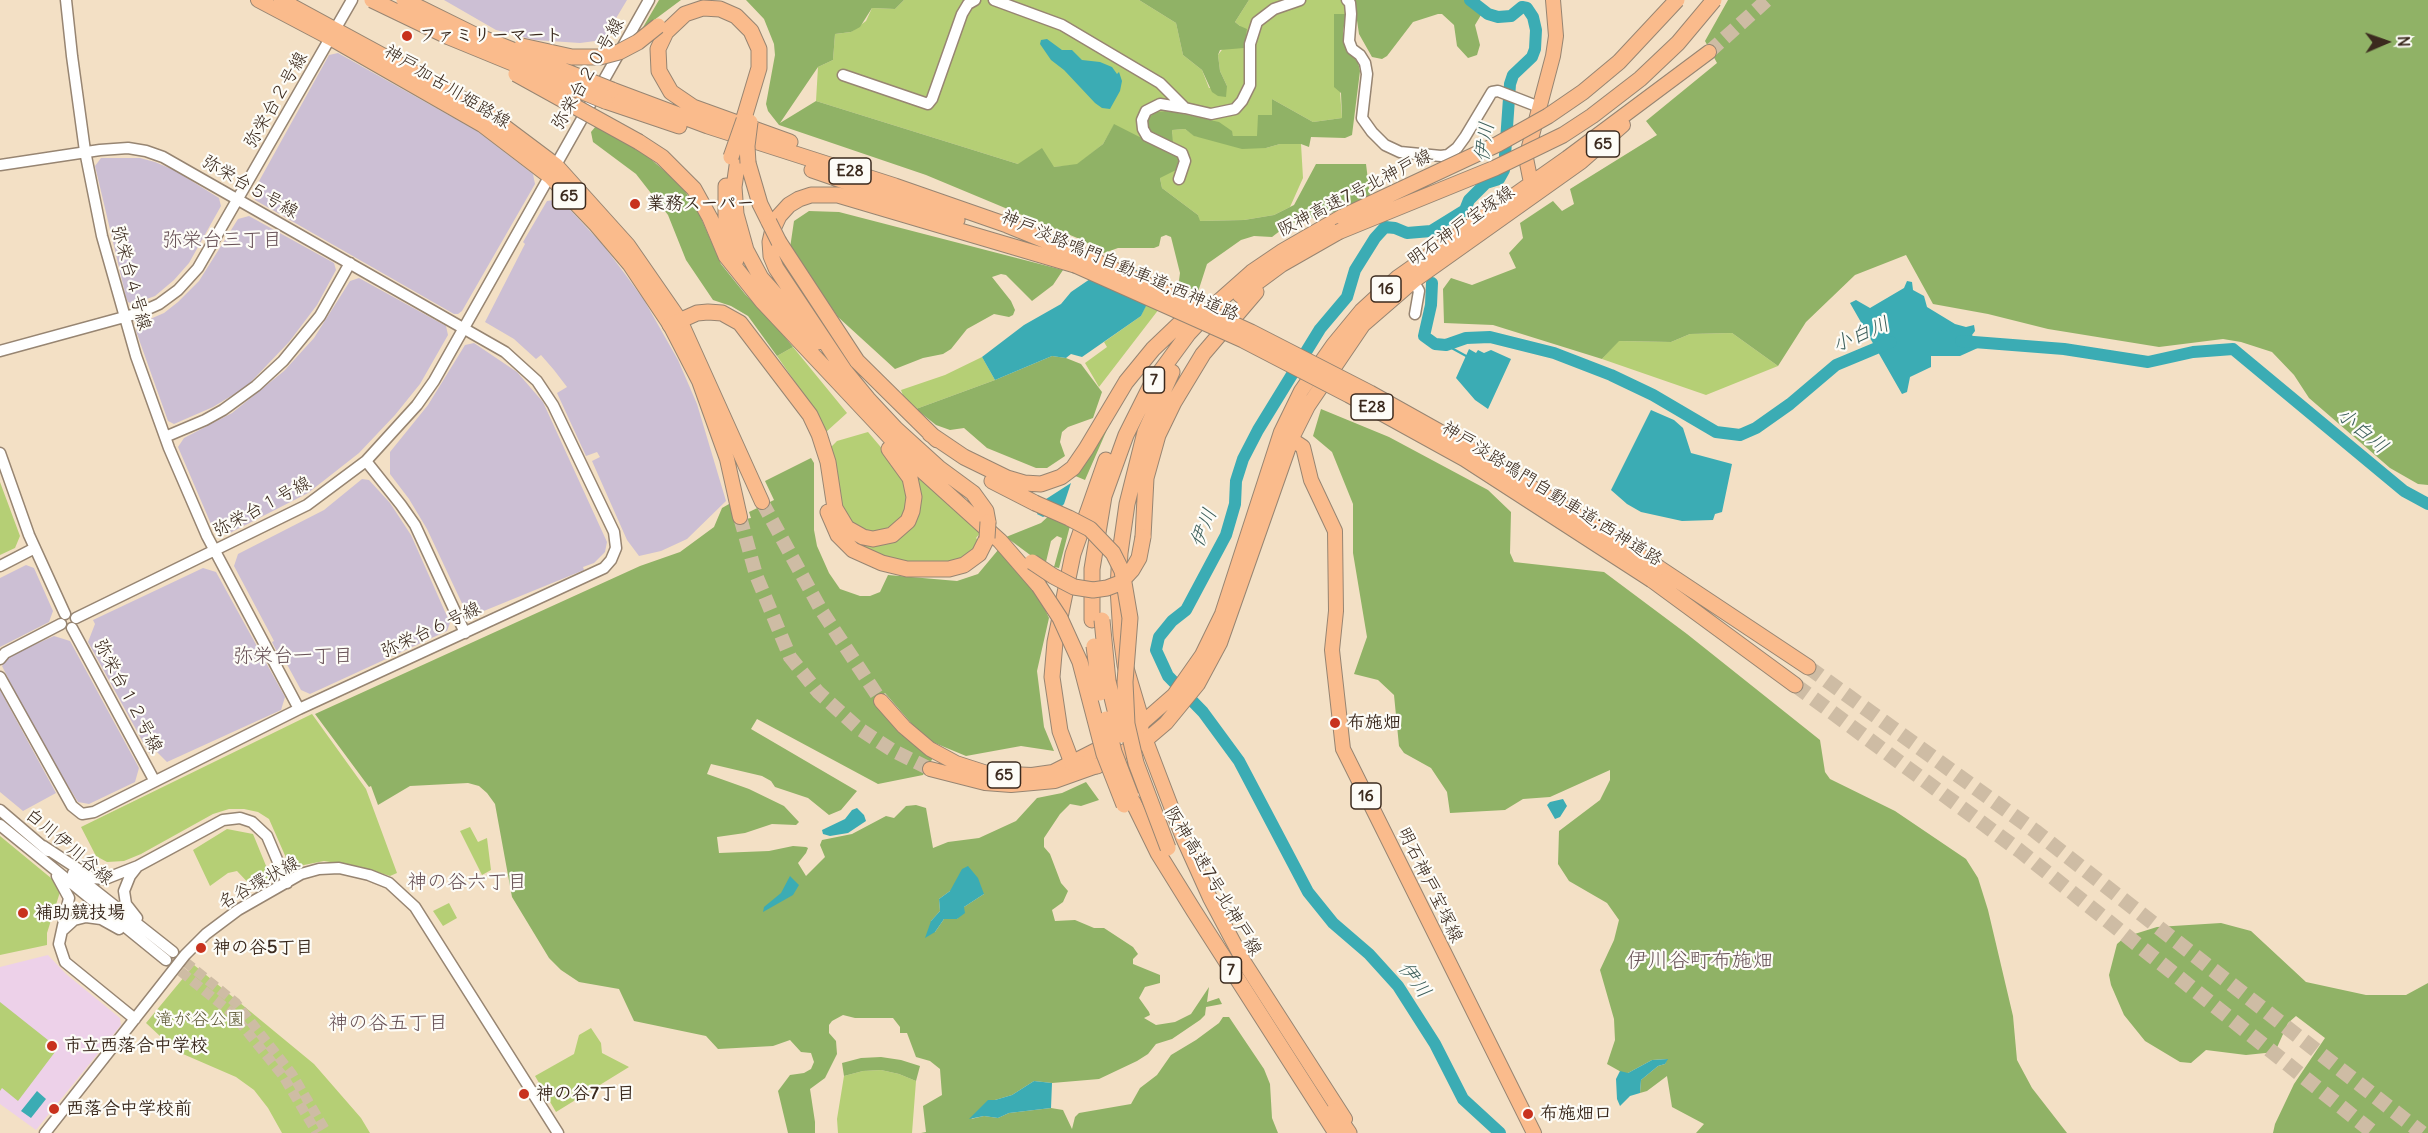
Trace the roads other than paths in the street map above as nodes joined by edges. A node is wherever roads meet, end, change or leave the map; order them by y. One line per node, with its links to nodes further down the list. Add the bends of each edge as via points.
1 (66, 0): 24 (street, 弥栄台４号線)
2 (258, 0): 15 (main road, 神戸加古川姫路線 / 65)
3 (281, 0): 15 (main road, 神戸加古川姫路線 / 65)
4 (352, 0): 15 (street)
5 (372, 0): 17 (highway, 神戸淡路鳴門自動車道;西神道路 / E28, bridge)
6 (404, 0): 16 (highway, 神戸淡路鳴門自動車道;西神道路 / E28, bridge)
7 (649, 0): 27 (street, 弥栄台２０号線)
8 (975, 0): 19 (street, via 962,14 928,104)
9 (994, 0): 22 (street, via 1062,25 1160,83)
10 (1300, 0): 22 (street, via 1274,9 1257,22 1250,44 1250,85 1235,110 1211,114)
11 (1347, 0): 21 (street, via 1351,14 1349,41 1365,63 1362,118 1384,145 1400,152 1448,155 1457,148 1489,96 1498,91)
12 (1553, 0): 30 (main road, 明石神戸宝塚線, via 1553,56 1527,158)
13 (1677, 0): 32 (highway, 阪神高速7号北神戸線 / 7, bridge, via 1619,62 1548,116)
14 (1714, 0): 32 (highway, 阪神高速7号北神戸線 / 7, bridge, via 1640,80 1563,135 1495,168)
15 (333, 34): 27 (main road, 神戸加古川姫路線 / 65); 31 (street, 弥栄台２号線)
16 (475, 35): 20 (highway, 神戸淡路鳴門自動車道;西神道路 / E28, bridge); 23 (highway, bridge, via 560,55 600,57 638,42 679,10 705,2 731,6 749,18 762,38 766,61)
17 (449, 37): 20 (highway, 神戸淡路鳴門自動車道;西神道路 / E28, bridge); 37 (highway, bridge, via 639,142 670,164 694,189 726,256)
18 (1709, 52): 30 (main road, 65, via 1663,85 1605,143)
19 (843, 75)
20 (608, 95): 29 (highway, 神戸淡路鳴門自動車道;西神道路 / E28); 34 (highway, 神戸淡路鳴門自動車道;西神道路 / E28)
21 (1534, 105)
22 (1185, 108): 28 (street, via 1160,104 1146,111 1142,120 1147,136 1182,153 1185,161)
23 (747, 120): 25 (highway, bridge); 29 (highway, via 759,68 759,49 751,31 727,11 703,8 685,14 666,32 658,49 659,71 677,98 862,168)
24 (85, 151): 26 (street, 弥栄台５号線); 31 (street, 弥栄台５号線, via 146,151); 39 (street, 弥栄台４号線)
25 (739, 160): 37 (highway, via 726,185 726,224 737,263); 43 (highway, bridge); 43 (highway, via 734,188 736,214 753,265 779,301)
26 (0, 165)
27 (553, 171): 40 (main road, 神戸加古川姫路線 / 65); 41 (street, 弥栄台１号線)
28 (1179, 180)
29 (895, 186): 34 (highway, 神戸淡路鳴門自動車道;西神道路 / E28, via 1007,225)
30 (1534, 189): 36 (main road, 明石神戸宝塚線 / 16)
31 (238, 198): 35 (street, 弥栄台５号線); 39 (street, 弥栄台２号線, via 198,268 184,284 159,304)
32 (1340, 225): 33 (highway, 阪神高速7号北神戸線 / 7); 44 (highway, 阪神高速7号北神戸線 / 7, via 1227,307); 53 (highway, bridge, via 1264,283 1203,354 1158,435 1146,478 1139,558 1120,583 1093,590 1074,587)
33 (1283, 251): 45 (highway, 阪神高速7号北神戸線 / 7, via 1216,303 1188,334); 46 (highway, via 1216,292 1153,349 1112,402 1073,468 1061,477 1041,484 1007,478 964,457)
34 (1080, 261): 43 (highway, via 838,195 799,199 779,216 770,242 771,256 781,277); 57 (highway, 神戸淡路鳴門自動車道;西神道路 / E28, bridge, via 1349,394)
35 (351, 263): 41 (street, 弥栄台５号線); 48 (street, via 320,315 283,362 223,410)
36 (1411, 276): 38 (street, via 1419,291); 47 (main road, 明石神戸宝塚線 / 16, via 1361,310 1333,345 1301,391)
37 (750, 286): 43 (highway)
38 (1415, 314)
39 (124, 318): 42 (street, 弥栄台２号線); 48 (street, 弥栄台４号線)
40 (677, 326): 43 (highway, via 697,313 712,312 728,315 740,323 814,423 828,462 833,503 841,520 863,537 884,538 908,521 914,505 913,488); 51 (main road, 神戸加古川姫路線 / 65); 52 (main road, 神戸加古川姫路線 / 65, via 727,459); 53 (highway, via 718,319 732,325 764,362 808,423 821,458 831,521 853,550 907,569 949,569 974,559)
41 (465, 328): 50 (street, 弥栄台１号線, via 417,405); 60 (street, 弥栄台６号線, via 505,352 542,387 614,532 616,548 604,568)
42 (0, 351)
43 (846, 371): 46 (highway); 53 (highway, via 917,466); 53 (highway, bridge, via 896,429 973,493 986,511)
44 (1172, 372): 58 (highway, 阪神高速7号北神戸線 / 7, via 1142,422 1114,497); 67 (highway, via 1145,432 1132,479 1120,553 1123,655)
45 (1139, 407): 58 (highway, 阪神高速7号北神戸線 / 7, via 1104,496 1092,569); 68 (highway, via 1119,433 1096,484 1063,598 1052,677 1060,731)
46 (930, 434): 75 (highway, bridge, via 987,478 1090,529 1113,553 1122,571 1130,618 1125,682 1127,724 1136,763)
47 (1286, 435): 67 (main road, 明石神戸宝塚線 / 16, via 1194,680); 89 (main road, 明石神戸宝塚線 / 16, via 1303,447 1311,480 1335,534 1332,650 1343,749)
48 (165, 437): 55 (street, 弥栄台４号線)
49 (0, 453): 54 (street)
50 (366, 461): 55 (street, 弥栄台１号線, via 307,505); 60 (street, via 415,525)
51 (762, 502)
52 (740, 517)
53 (994, 539): 81 (highway, bridge, via 1039,586 1060,618 1080,662 1104,754 1124,805 1143,840)
54 (35, 548): 56 (street); 59 (street)
55 (214, 551): 59 (street, 弥栄台１号線, via 76,618 71,613); 66 (street, 弥栄台４号線)
56 (0, 566)
57 (1656, 574): 62 (highway, 神戸淡路鳴門自動車道;西神道路 / E28); 64 (highway, 神戸淡路鳴門自動車道;西神道路 / E28)
58 (1097, 620): 75 (highway, 阪神高速7号北神戸線 / 7, bridge, via 1118,726 1138,787); 81 (highway, 阪神高速7号北神戸線 / 7, bridge, via 1095,668 1114,752 1158,853)
59 (66, 622): 61 (street); 71 (street, 弥栄台１２号線)
60 (465, 633): 66 (street, 弥栄台６号線)
61 (0, 659)
62 (1808, 667)
63 (0, 677): 71 (street, 弥栄台６号線, via 72,806 82,813 94,812)
64 (1796, 685)
65 (881, 701): 68 (main road, 65, via 930,749 987,773 1032,775 1053,772)
66 (299, 710): 71 (street, 弥栄台６号線)
67 (1143, 733): 68 (main road, 65); 69 (main road, 65); 88 (main road, via 1210,898 1245,962)
68 (1072, 763): 69 (highway)
69 (1097, 765): 70 (main road, 65, via 1055,781 1011,785)
70 (930, 769)
71 (154, 780)
72 (0, 810): 74 (street, 白川伊川谷線)
73 (0, 825): 76 (street, 白川伊川谷線)
74 (44, 846): 77 (street, via 99,879); 80 (street, 白川伊川谷線)
75 (1167, 848): 87 (highway, 阪神高速7号北神戸線 / 7)
76 (43, 860): 79 (street, via 62,882 69,898); 82 (street, 白川伊川谷線)
77 (138, 866): 78 (street, via 223,820 240,818 252,822 267,836); 80 (street, via 127,883 124,898)
78 (287, 883): 83 (street, 名谷環状線, via 238,910 206,934); 85 (street, 名谷環状線, via 301,874 339,868 369,874 398,889 424,918)
79 (63, 930): 82 (street, via 80,918 93,917); 83 (street, via 59,944 65,962)
80 (150, 934): 82 (street, 白川伊川谷線, via 169,956)
81 (1210, 937): 86 (highway, 阪神高速7号北神戸線 / 7)
82 (155, 951)
83 (135, 1019): 84 (street, 名谷環状線)
84 (45, 1133)
85 (558, 1133)
86 (1336, 1133)
87 (1349, 1133)
88 (1354, 1133)
89 (1534, 1133)

